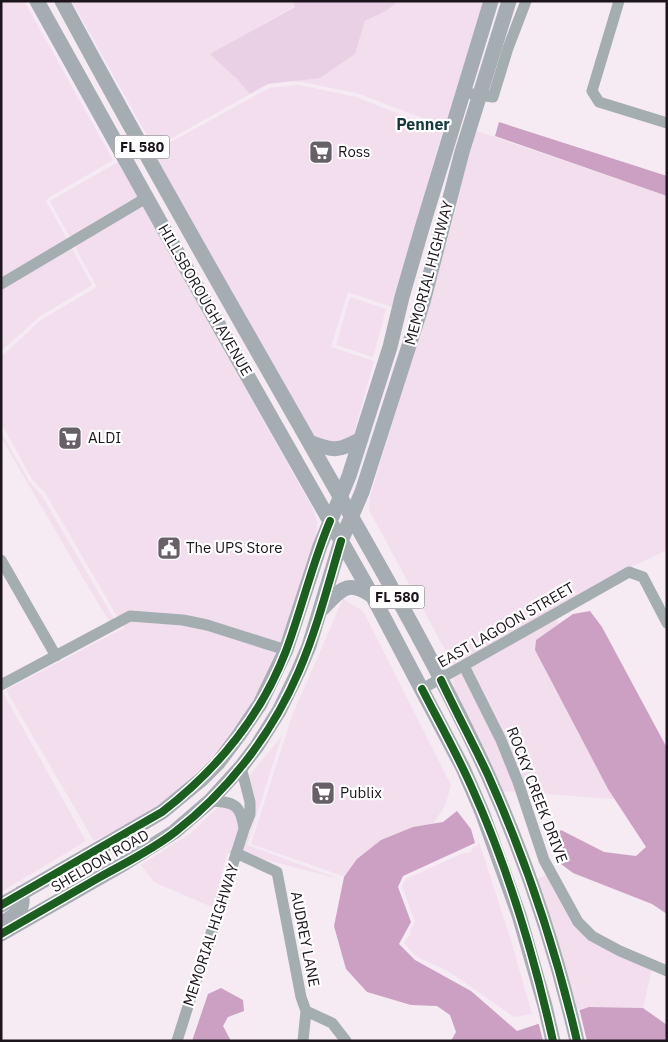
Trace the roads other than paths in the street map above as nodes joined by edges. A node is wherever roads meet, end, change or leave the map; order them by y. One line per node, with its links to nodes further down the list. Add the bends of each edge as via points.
1 (37, 1): 9 (main road, HILLSBOROUGH AVENUE / FL 580)
2 (47, 1): 8 (main road, via 65,31)
3 (62, 1): 8 (main road, HILLSBOROUGH AVENUE / FL 580)
4 (492, 1): 10 (main road, MEMORIAL HIGHWAY)
5 (509, 1): 11 (main road, MEMORIAL HIGHWAY)
6 (526, 1): 11 (street, via 493,97)
7 (620, 1): 12 (street, via 592,91 599,102)
8 (79, 34): 13 (main road, HILLSBOROUGH AVENUE / FL 580)
9 (61, 44): 13 (main road, via 75,48 123,132); 14 (main road, HILLSBOROUGH AVENUE / FL 580)
10 (464, 92): 11 (street); 17 (main road, MEMORIAL HIGHWAY)
11 (480, 96): 18 (main road, MEMORIAL HIGHWAY)
12 (667, 123)
13 (135, 134): 16 (main road, HILLSBOROUGH AVENUE / FL 580)
14 (122, 154): 15 (main road, HILLSBOROUGH AVENUE / FL 580); 16 (main road, via 136,163 165,213)
15 (146, 198): 19 (street); 21 (main road, HILLSBOROUGH AVENUE / FL 580)
16 (183, 222): 20 (main road, HILLSBOROUGH AVENUE / FL 580)
17 (422, 228): 18 (main road); 22 (main road, MEMORIAL HIGHWAY, via 390,347)
18 (440, 237): 25 (main road, MEMORIAL HIGHWAY, via 424,302)
19 (1, 284)
20 (223, 291): 21 (main road); 23 (main road, HILLSBOROUGH AVENUE / FL 580)
21 (205, 302): 26 (main road, HILLSBOROUGH AVENUE / FL 580)
22 (360, 439): 23 (main road, via 336,450); 24 (main road, MEMORIAL HIGHWAY)
23 (309, 442): 24 (main road, HILLSBOROUGH AVENUE / FL 580)
24 (341, 496): 25 (main road, HILLSBOROUGH AVENUE / FL 580); 26 (main road, MEMORIAL HIGHWAY)
25 (352, 515): 27 (main road, MEMORIAL HIGHWAY); 35 (main road, FL 580)
26 (330, 521): 27 (main road, HILLSBOROUGH AVENUE / FL 580); 32 (main road, SHELDON ROAD)
27 (341, 541): 29 (main road, HILLSBOROUGH AVENUE / FL 580); 30 (main road, SHELDON ROAD)
28 (1, 560): 33 (street)
29 (373, 597): 30 (main road, via 361,589 348,587 336,593); 37 (main road, FL 580)
30 (320, 611): 38 (main road, SHELDON ROAD, via 298,672 279,711)
31 (667, 623): 34 (street, EAST LAGOON STREET, via 644,578 629,572)
32 (286, 650): 33 (street, via 207,625 130,616); 42 (main road, SHELDON ROAD, via 260,704 218,763 202,779 162,812)
33 (56, 656): 36 (street)
34 (464, 666): 35 (street, EAST LAGOON STREET); 46 (street, ROCKY CREEK DRIVE, via 501,740 544,860 578,922 592,936)
35 (441, 680): 37 (street, EAST LAGOON STREET); 52 (main road, FL 580, via 506,818 547,931)
36 (1, 686)
37 (422, 690): 51 (main road, FL 580, via 482,812 519,915)
38 (241, 767): 39 (main road, SHELDON ROAD); 40 (street, MEMORIAL HIGHWAY, via 250,802 250,814)
39 (210, 801): 40 (street, via 236,805 242,815); 45 (main road, SHELDON ROAD, via 159,843)
40 (244, 829): 41 (street, MEMORIAL HIGHWAY)
41 (236, 853): 47 (street, AUDREY LANE, via 277,872); 48 (street, MEMORIAL HIGHWAY)
42 (21, 893): 43 (main road, SHELDON ROAD); 44 (main road, via 22,906)
43 (1, 905)
44 (1, 924)
45 (1, 934)
46 (667, 971)
47 (306, 1011): 49 (street, AUDREY LANE); 50 (street, via 332,1023)
48 (177, 1041)
49 (303, 1041)
50 (346, 1041)
51 (552, 1041)
52 (577, 1041)

